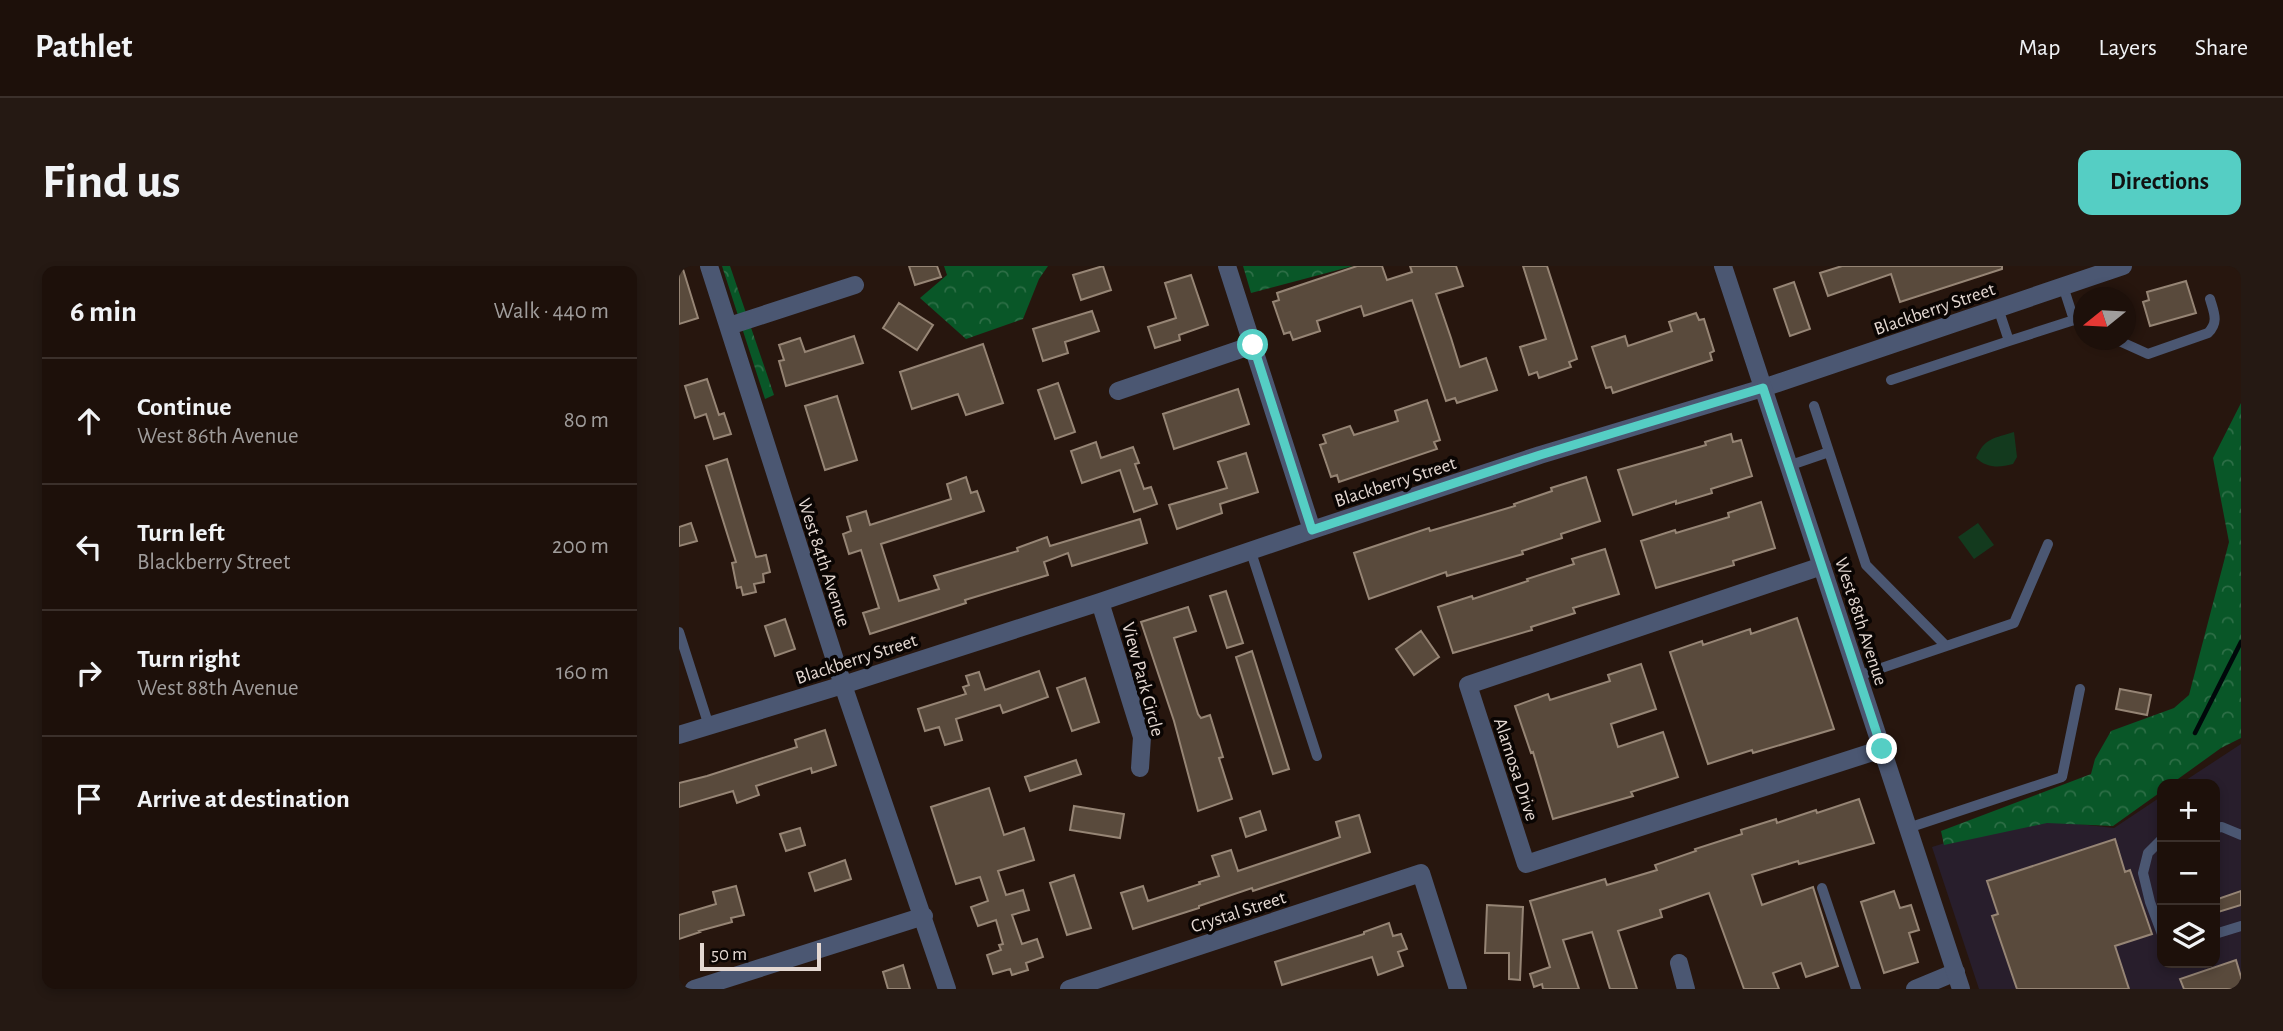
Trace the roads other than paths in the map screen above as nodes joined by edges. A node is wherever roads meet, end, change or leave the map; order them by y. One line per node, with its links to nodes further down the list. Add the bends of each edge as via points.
1 (709, 266): 11 (street, West 84th Avenue)
2 (1227, 266): 13 (street)
3 (1723, 266): 16 (street, West 88th Avenue)
4 (2123, 266): 6 (street, Blackberry Street)
5 (855, 285): 11 (street)
6 (2063, 286): 8 (street, Blackberry Street); 9 (lane)
7 (2210, 299): 14 (lane, via 2216,318 2208,333 2148,354)
8 (1998, 308): 12 (lane); 16 (street, Blackberry Street)
9 (2073, 308)
10 (2073, 324): 12 (lane)
11 (729, 326): 29 (street, West 84th Avenue)
12 (2009, 341): 15 (lane)
13 (1253, 345): 17 (street); 21 (street)
14 (2136, 349)
15 (1891, 380)
16 (1763, 388): 20 (street, West 88th Avenue); 21 (street, Blackberry Street)
17 (1118, 391)
18 (1814, 406): 19 (lane)
19 (1829, 452): 20 (lane); 27 (lane, via 1865,565)
20 (1788, 466): 24 (street, West 88th Avenue)
21 (1312, 530): 23 (street, Blackberry Street)
22 (2048, 544): 27 (lane, via 2014,623)
23 (1251, 552): 25 (street, Blackberry Street); 34 (lane)
24 (1822, 566): 28 (street, West 88th Avenue); 33 (street, Alamosa Drive, via 1468,685 1526,864)
25 (1100, 602): 29 (street, Blackberry Street); 35 (street, View Park Circle, via 1142,737)
26 (679, 632): 31 (lane)
27 (1946, 646): 28 (lane)
28 (1858, 676): 33 (street, West 88th Avenue)
29 (843, 685): 31 (street, Blackberry Street); 41 (street, West 84th Avenue)
30 (2080, 689): 37 (lane, via 2061,777)
31 (709, 726): 32 (street, Blackberry Street)
32 (679, 735)
33 (1882, 749): 37 (street, West 88th Avenue)
34 (1317, 756)
35 (1140, 768)
36 (2220, 827): 38 (lane)
37 (1908, 828): 46 (street, West 88th Avenue)
38 (2241, 835)
39 (2159, 842): 42 (lane, via 2148,853 2143,873)
40 (1822, 888): 52 (lane)
41 (924, 916): 47 (street); 48 (street, West 84th Avenue)
42 (2157, 921)
43 (2241, 926): 44 (lane)
44 (2220, 932)
45 (1679, 963): 51 (street)
46 (1958, 981): 53 (street)
47 (694, 989)
48 (947, 989)
49 (1069, 989): 50 (street, Crystal Street, via 1421,873)
50 (1458, 989)
51 (1686, 989)
52 (1856, 989)
53 (1915, 989)

